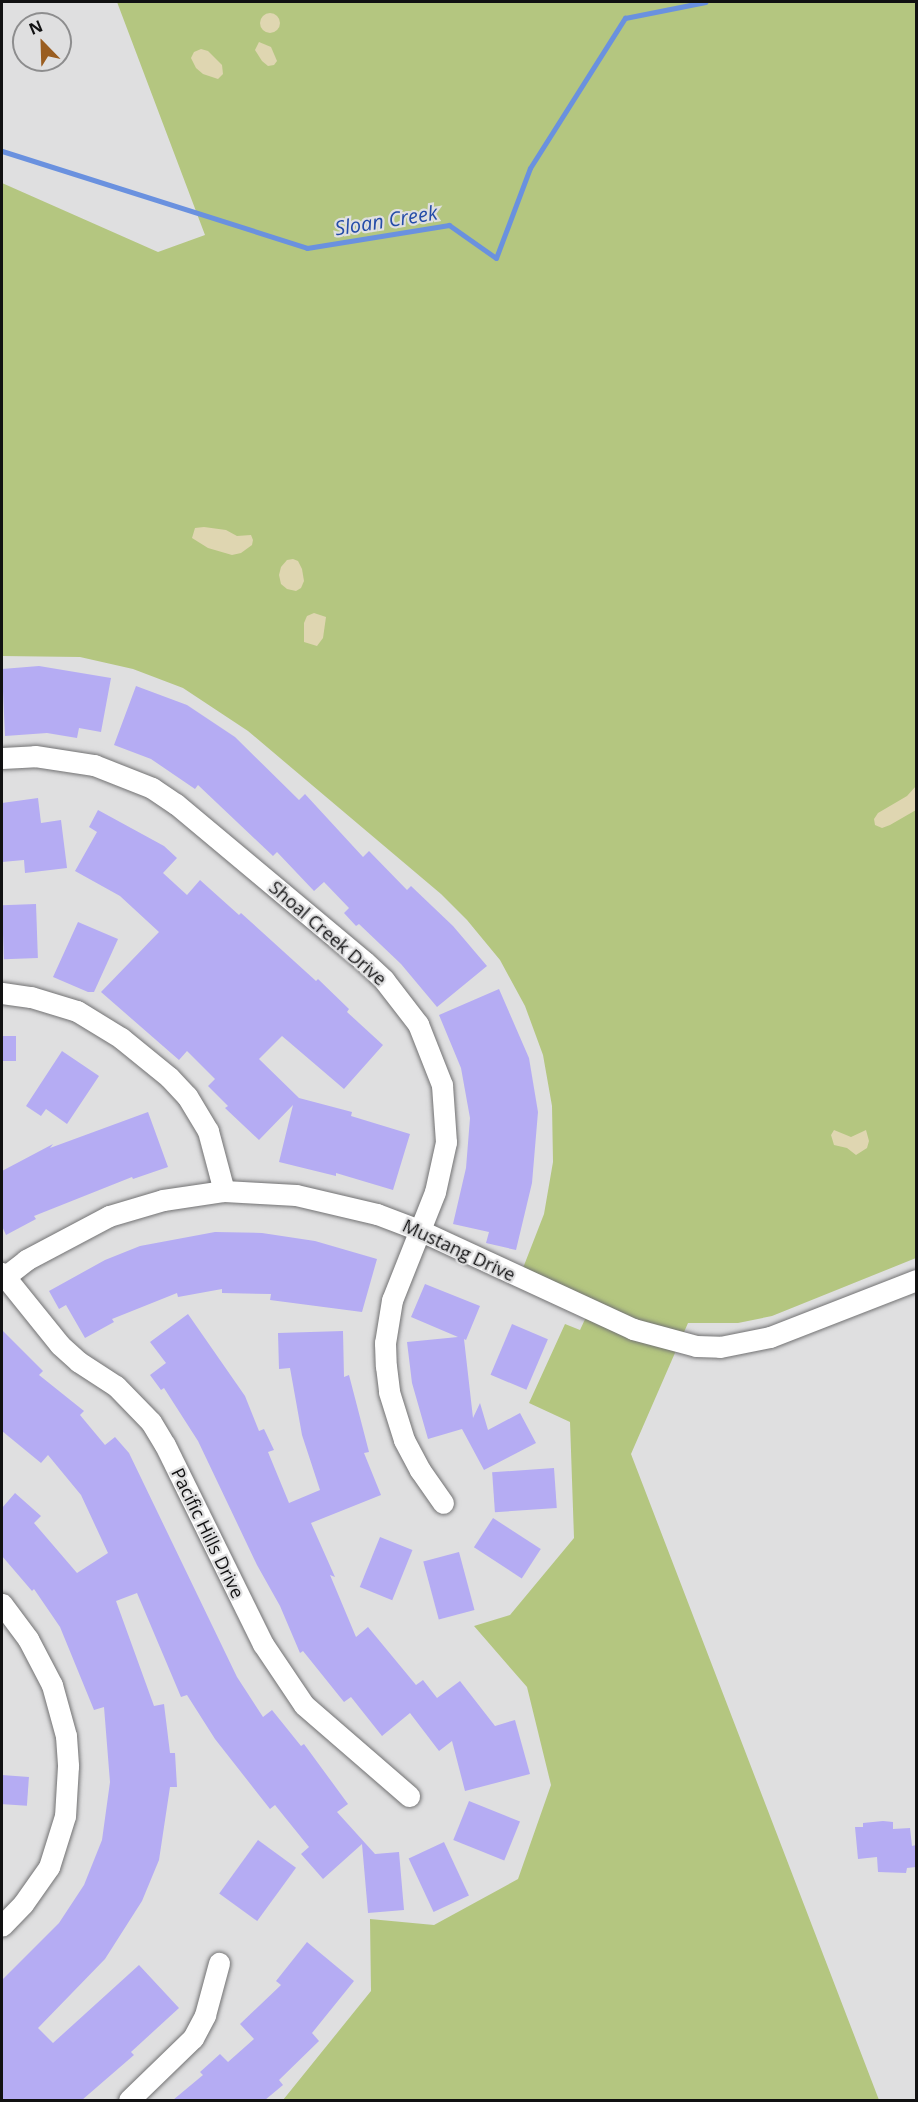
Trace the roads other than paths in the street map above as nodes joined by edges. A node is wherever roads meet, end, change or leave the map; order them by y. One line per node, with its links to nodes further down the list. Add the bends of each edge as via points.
1 (2, 758): 4 (street, Shoal Creek Drive, via 35,756 94,765 152,788 384,980 418,1024 430,1050 444,1103 446,1142 442,1168)
2 (2, 993): 3 (street, via 77,1011 121,1038 169,1077 208,1131)
3 (224, 1191): 4 (street, Mustang Drive, via 296,1195 342,1203); 5 (street, Mustang Drive, via 163,1200 109,1216)
4 (419, 1230): 6 (street, Mustang Drive, via 595,1313 652,1336 696,1346 720,1347 770,1336); 7 (street, Shoal Creek Drive, via 392,1300 385,1343 386,1366 389,1392 404,1440)
5 (3, 1276): 9 (street, Pacific Hills Drive, via 60,1345 116,1386 152,1422 263,1644 304,1705)
6 (916, 1280)
7 (443, 1503)
8 (2, 1604): 10 (street, via 28,1639 52,1685 66,1736 68,1766 65,1816 49,1867 24,1904)
9 (409, 1796)
10 (2, 1926)
11 (219, 1963): 12 (street, via 205,2015 193,2038)
12 (129, 2100)

